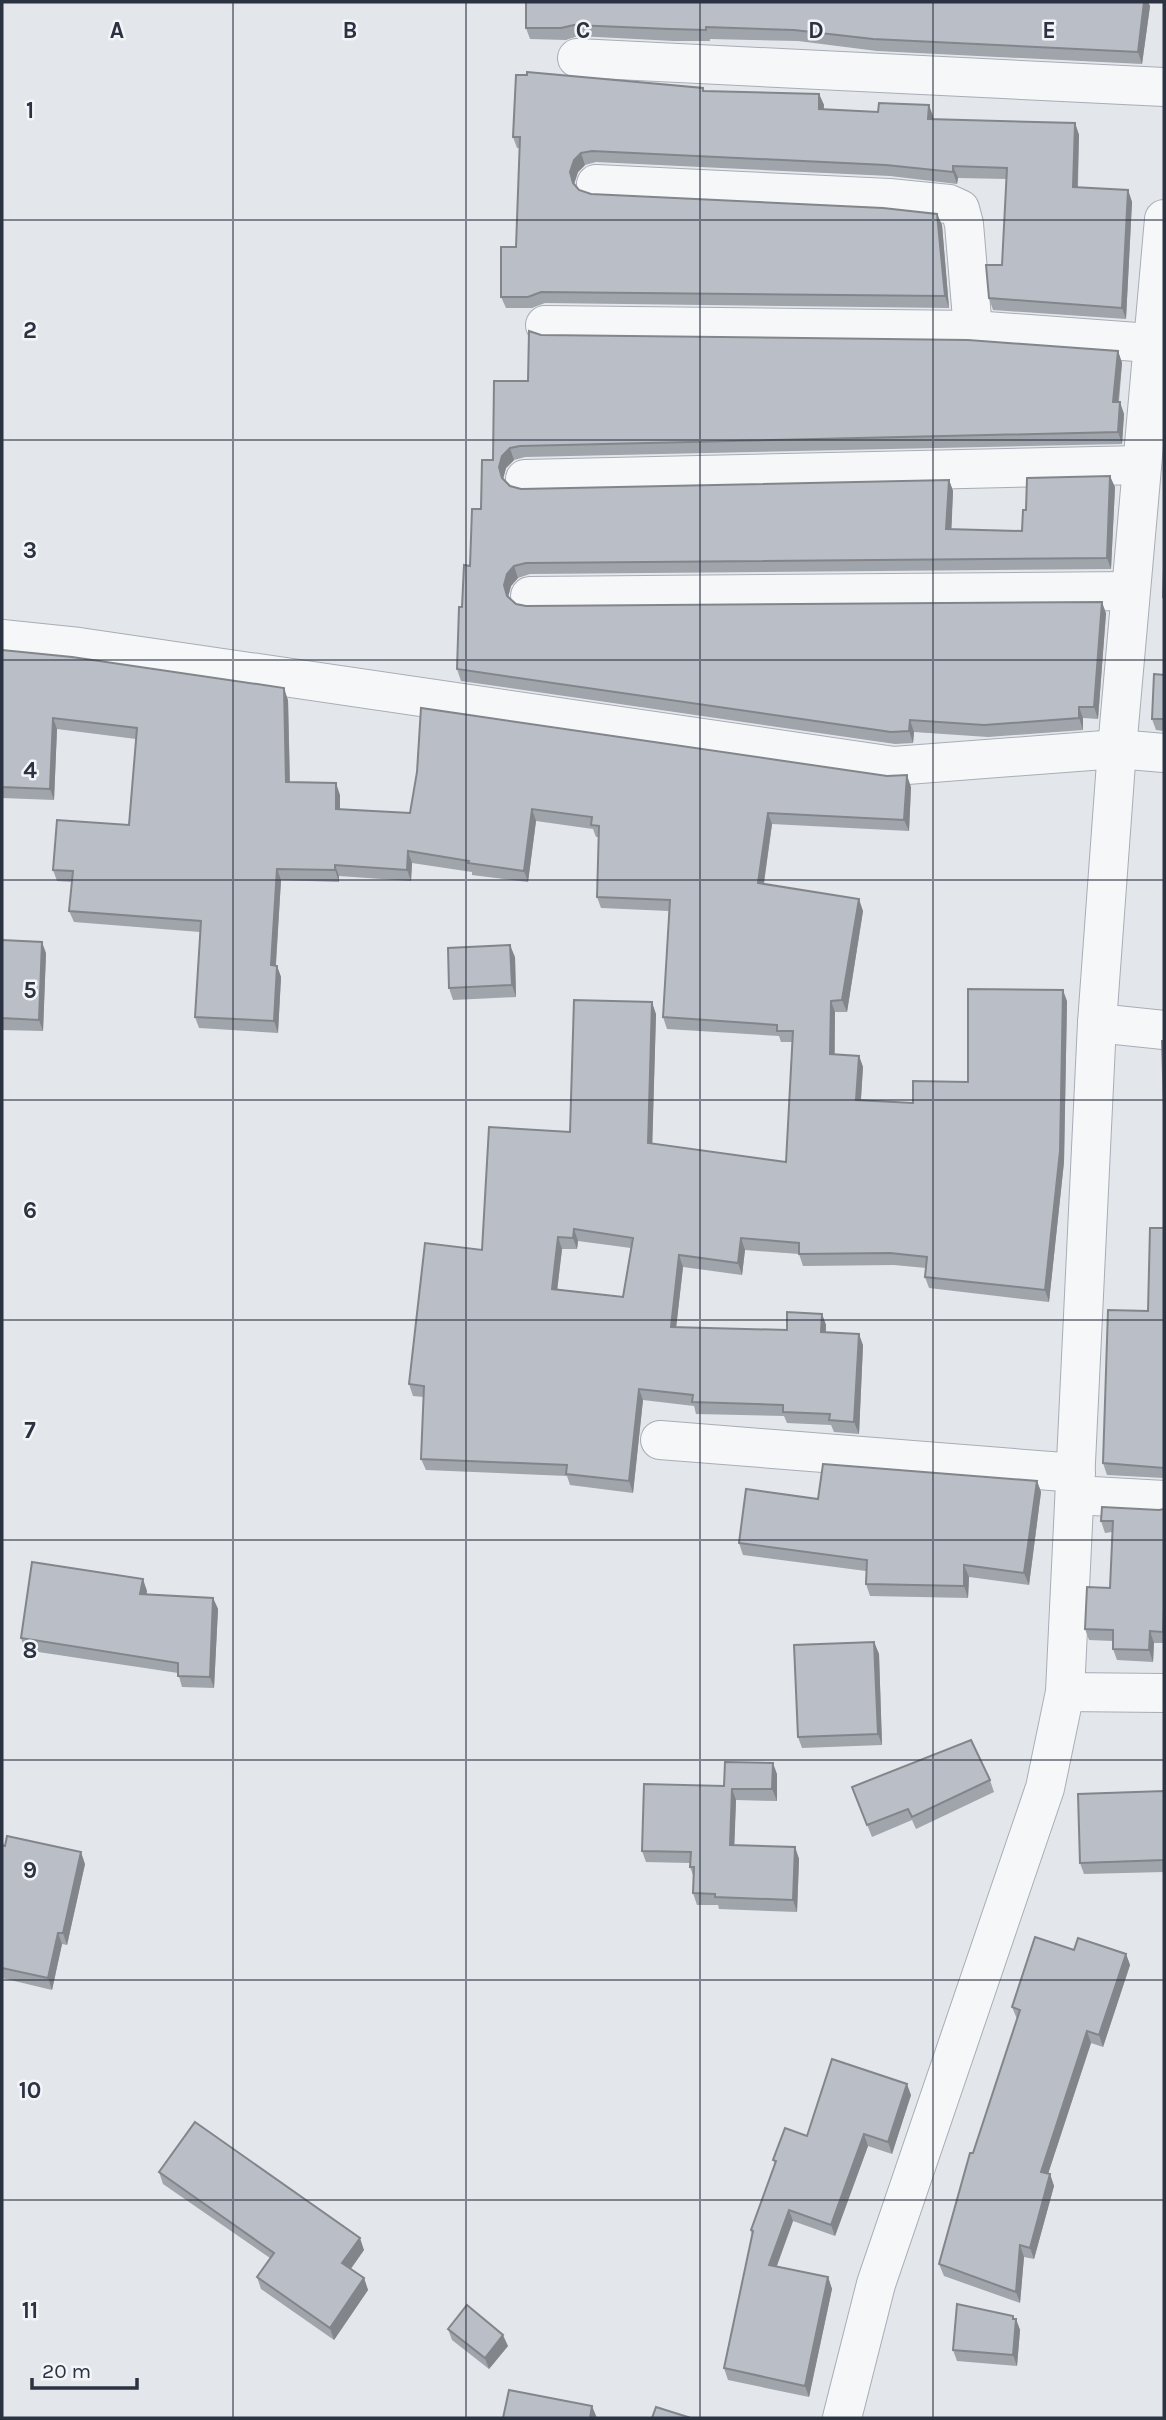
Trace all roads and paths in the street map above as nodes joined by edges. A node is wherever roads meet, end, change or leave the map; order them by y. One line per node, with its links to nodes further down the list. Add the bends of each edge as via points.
1 (577, 58): 2 (street)
2 (1164, 87)
3 (596, 184): 6 (street, via 949,204 960,209 964,224)
4 (1164, 219): 7 (street)
5 (545, 325): 6 (street)
6 (973, 330): 7 (street)
7 (1159, 344): 8 (street)
8 (1142, 465): 9 (street); 10 (street)
9 (525, 479)
10 (1130, 591): 11 (street); 13 (street)
11 (530, 596)
12 (2, 639): 13 (street, via 894,766)
13 (1117, 748): 14 (street); 15 (street)
14 (1164, 752)
15 (1097, 1023): 16 (street); 18 (street)
16 (1164, 1030)
17 (660, 1440): 18 (street)
18 (1075, 1484): 19 (street); 20 (street)
19 (1164, 1500)
20 (1065, 1692): 21 (street); 22 (street, via 1045,1788 876,2284)
21 (1164, 1693)
22 (842, 2418)

